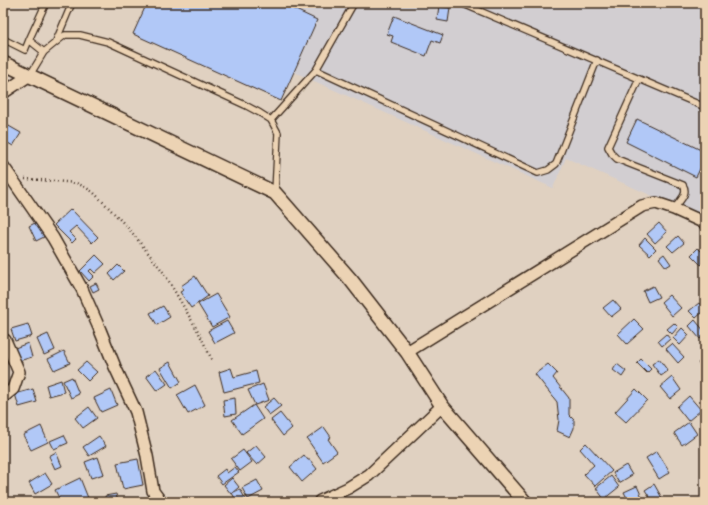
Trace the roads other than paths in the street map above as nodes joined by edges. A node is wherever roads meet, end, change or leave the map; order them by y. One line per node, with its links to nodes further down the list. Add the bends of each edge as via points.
1 (46, 3): 6 (lane)
2 (72, 3): 7 (lane)
3 (354, 3): 11 (lane)
4 (461, 3): 9 (lane)
5 (3, 39): 6 (lane, via 25,50)
6 (29, 40): 8 (lane)
7 (55, 43): 8 (lane); 16 (lane, via 66,35 80,35 108,42 245,105)
8 (44, 52): 12 (lane)
9 (597, 60): 11 (lane, via 556,164 538,173); 13 (lane)
10 (3, 63): 12 (street)
11 (316, 70): 16 (lane)
12 (30, 76): 14 (street); 18 (street)
13 (639, 78): 15 (lane); 19 (lane, via 608,146 617,159 684,185 686,193)
14 (3, 93)
15 (705, 107)
16 (271, 120): 18 (lane, via 278,133)
17 (3, 166): 26 (street, via 53,238 82,289 136,412 153,491)
18 (275, 193): 22 (street, via 352,280)
19 (674, 209): 20 (street); 22 (street, via 656,203 642,206)
20 (705, 223)
21 (5, 340): 23 (street, via 19,372 13,389)
22 (407, 352): 24 (street)
23 (3, 397)
24 (442, 406): 25 (street, via 369,475); 27 (street)
25 (320, 501)
26 (161, 502)
27 (525, 502)

